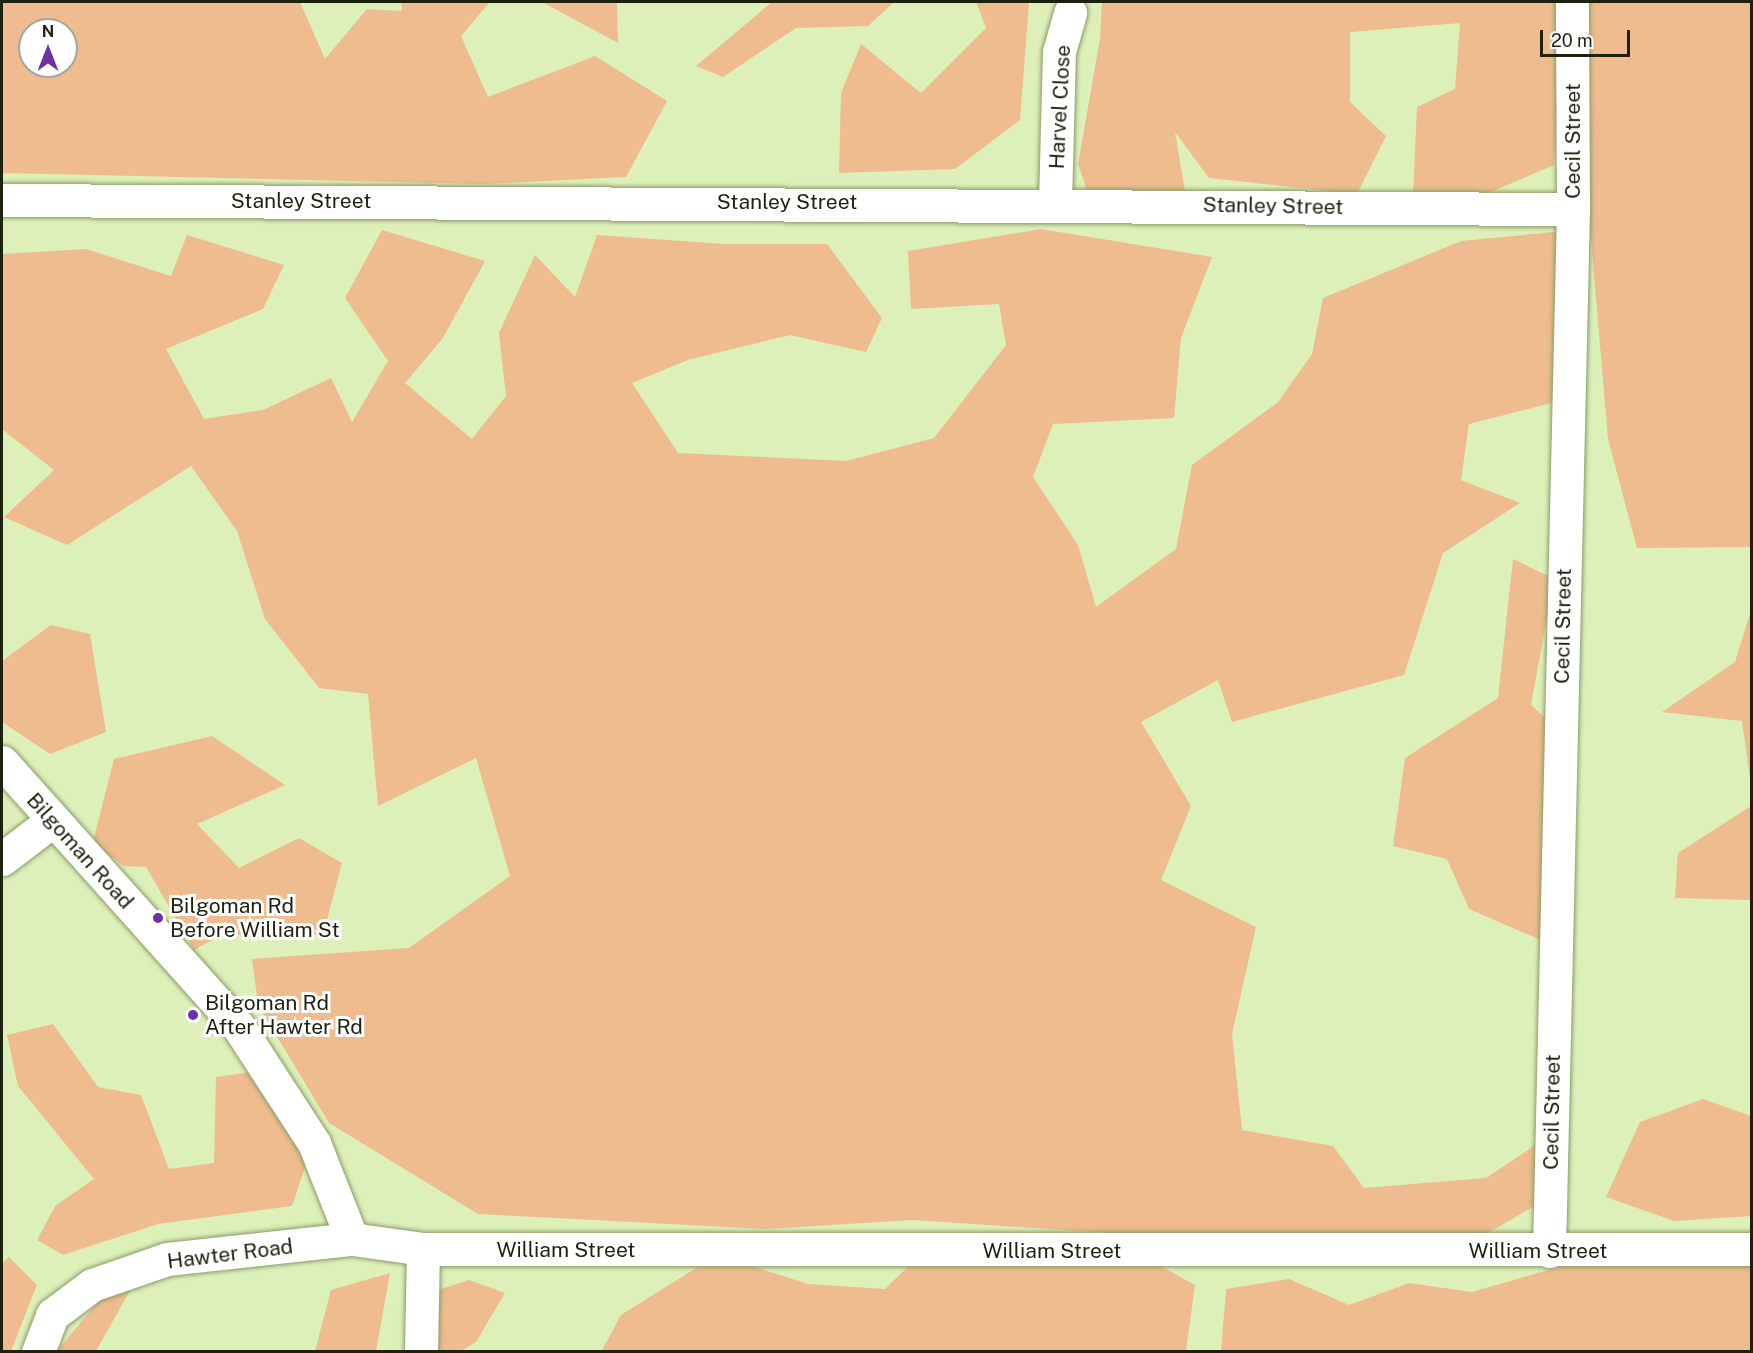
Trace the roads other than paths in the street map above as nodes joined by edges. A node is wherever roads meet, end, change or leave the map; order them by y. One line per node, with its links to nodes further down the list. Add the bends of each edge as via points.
1 (1572, 2): 5 (street, Cecil Street)
2 (1070, 13): 4 (street, Harvel Close, via 1059,52)
3 (2, 200): 4 (street, Stanley Street)
4 (1055, 203): 5 (street, Stanley Street)
5 (1573, 209): 12 (street, Cecil Street)
6 (2, 762): 7 (street, Bilgoman Road)
7 (52, 821): 8 (street); 9 (street, Bilgoman Road, via 238,1026 314,1143)
8 (2, 859)
9 (352, 1239): 10 (street, William Street); 13 (street, Hawter Road, via 167,1259 92,1286 51,1315)
10 (423, 1249): 12 (street, William Street); 14 (street)
11 (1752, 1249): 12 (street, William Street)
12 (1549, 1251)
13 (38, 1352)
14 (421, 1352)

